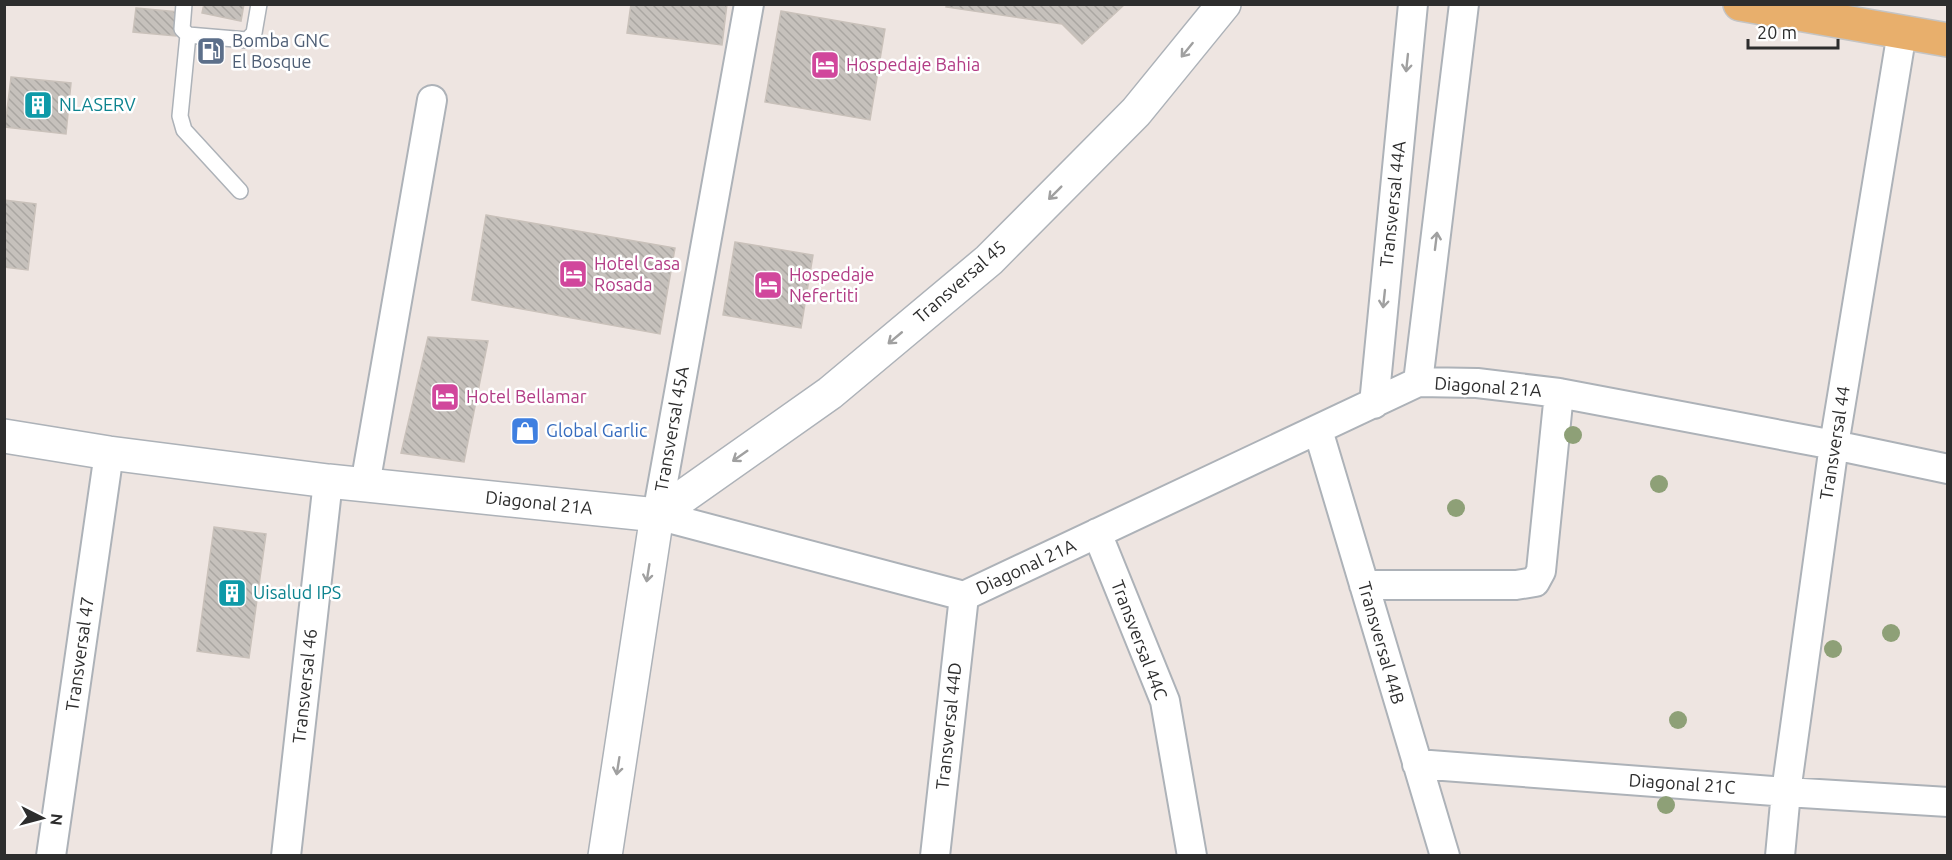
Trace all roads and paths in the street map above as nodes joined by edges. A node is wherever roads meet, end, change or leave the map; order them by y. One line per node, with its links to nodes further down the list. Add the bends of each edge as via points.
1 (184, 4): 9 (lane, via 182,29)
2 (259, 4): 9 (lane, via 254,33 247,40)
3 (749, 4): 23 (street, Transversal 45A)
4 (1224, 4): 23 (street, Transversal 45, one-way to 23, via 1136,112 989,260 830,393)
5 (1413, 4): 15 (street, Transversal 44A, one-way to 15)
6 (1464, 4): 13 (street, one-way to 6)
7 (1740, 4): 8 (main road)
8 (1902, 32): 10 (main road); 18 (street, Transversal 44)
9 (188, 35): 12 (lane, via 180,116 184,130)
10 (1947, 40)
11 (432, 100): 22 (street)
12 (240, 191)
13 (1419, 382): 14 (street, Diagonal 21A, via 1477,383); 15 (street, Diagonal 21A)
14 (1559, 393): 18 (street, Diagonal 21A); 25 (street, via 1540,571 1535,582)
15 (1374, 404): 16 (street, Diagonal 21A)
16 (1318, 430): 24 (street, Diagonal 21A); 25 (street, Transversal 44B)
17 (4, 436): 19 (street, Diagonal 21A)
18 (1834, 444): 20 (street, Diagonal 21A); 28 (street, Transversal 44)
19 (110, 453): 21 (street, Diagonal 21A); 30 (street, Transversal 47)
20 (1947, 469)
21 (328, 481): 22 (street, Diagonal 21A); 31 (street, Transversal 46)
22 (364, 485): 23 (street, Diagonal 21A)
23 (657, 515): 26 (street, Diagonal 21A); 32 (street, Transversal 45A, one-way to 32)
24 (1097, 533): 26 (street, Diagonal 21A); 34 (street, Transversal 44C, via 1165,701)
25 (1364, 585): 27 (street, Transversal 44B)
26 (963, 596): 33 (street, Transversal 44D)
27 (1417, 764): 28 (street, Diagonal 21C); 35 (street, Transversal 44B)
28 (1786, 792): 29 (street, Diagonal 21C); 36 (street, Transversal 44)
29 (1947, 802)
30 (51, 855)
31 (286, 855)
32 (605, 855)
33 (935, 855)
34 (1192, 855)
35 (1444, 855)
36 (1780, 855)

